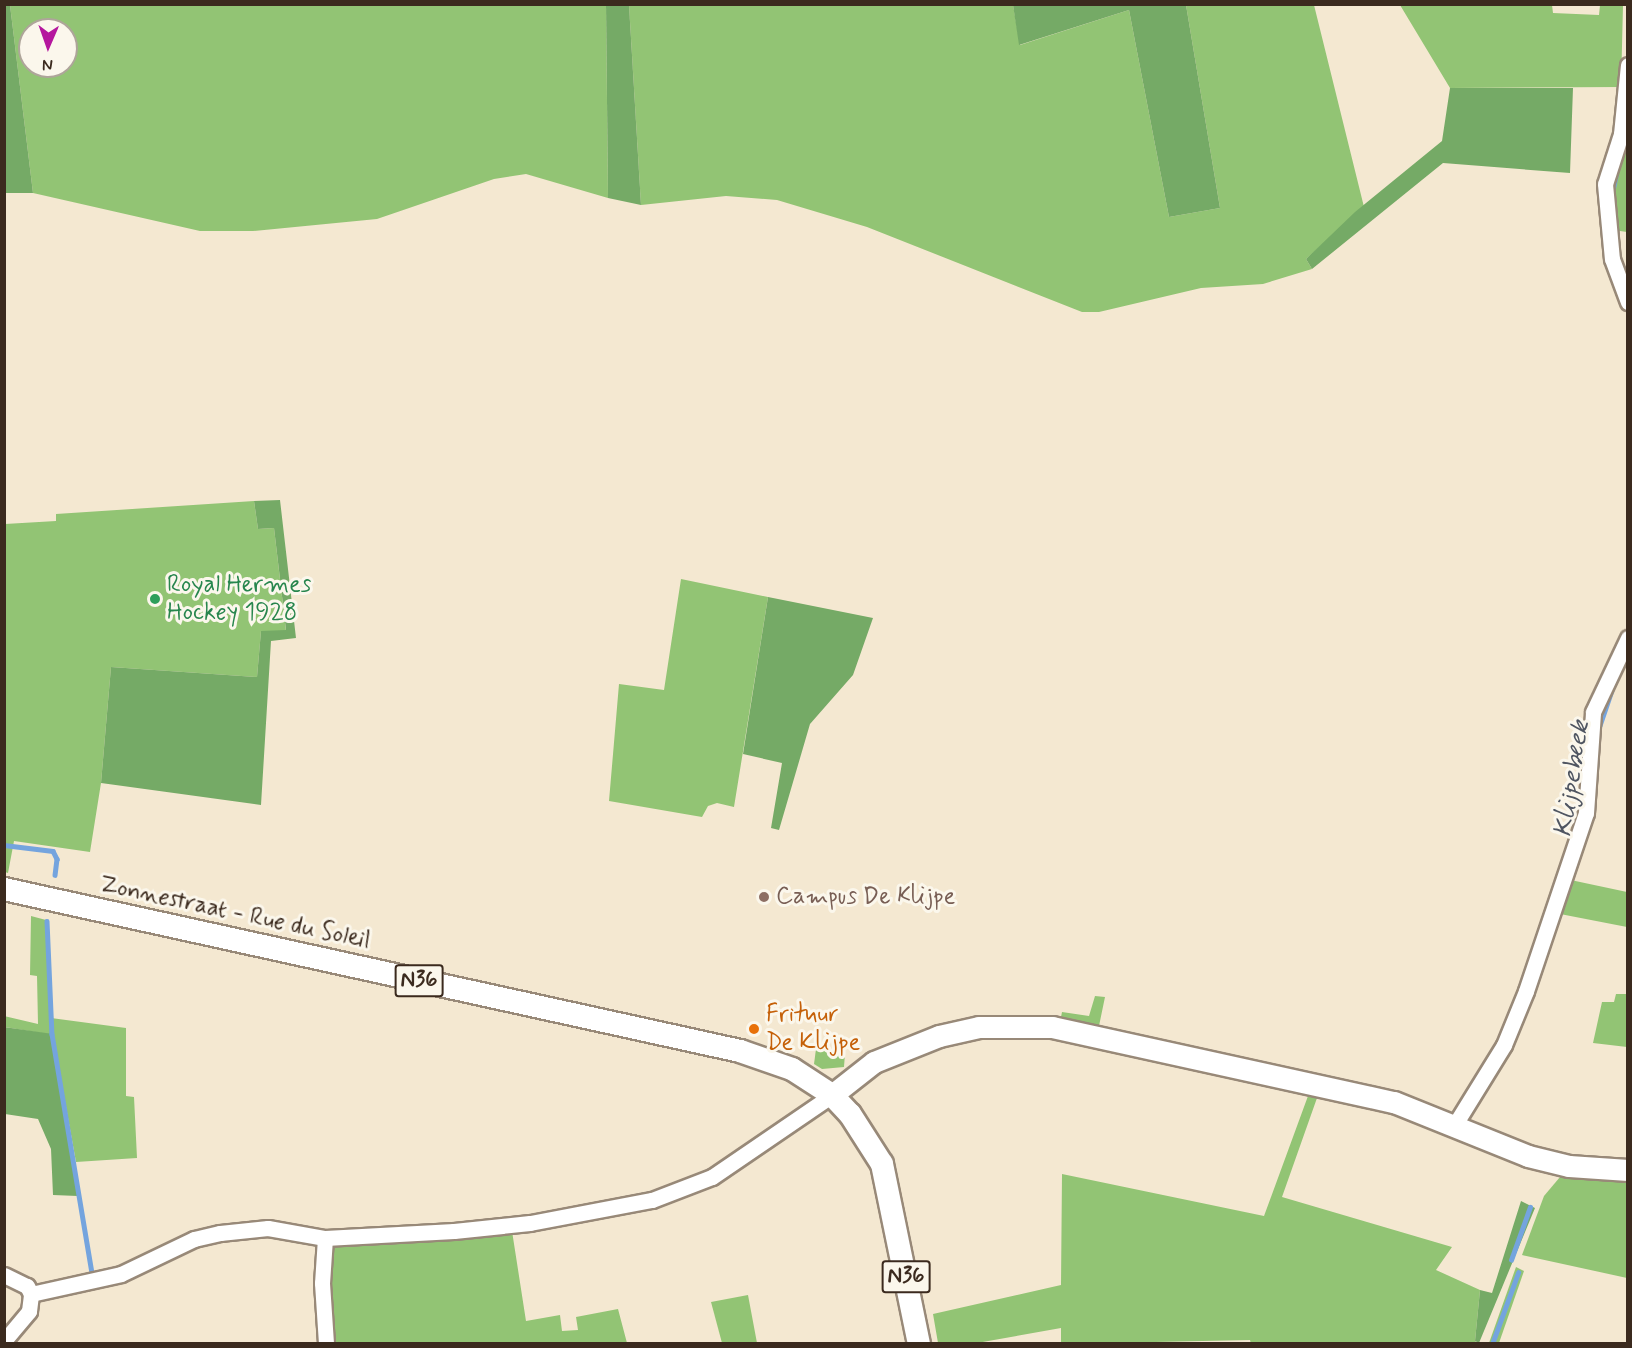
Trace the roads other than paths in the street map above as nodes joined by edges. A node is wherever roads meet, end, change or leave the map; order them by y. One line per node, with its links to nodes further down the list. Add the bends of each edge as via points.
1 (1628, 65): 2 (street, via 1621,134 1605,184 1612,259)
2 (1628, 302)
3 (1628, 638): 6 (street, via 1593,712 1586,813 1526,992 1504,1046)
4 (4, 888): 5 (main road, Zonnestraat - Rue du Soleil / N36, via 740,1051 792,1069)
5 (832, 1095): 6 (street, via 874,1062 920,1043 979,1027 1033,1026 1394,1102); 8 (street, via 712,1177 652,1200 491,1228); 13 (main road, N36, via 850,1113 882,1164)
6 (1454, 1126): 7 (street, via 1528,1156 1569,1166)
7 (1628, 1170)
8 (326, 1238): 10 (street, via 268,1228 220,1233 194,1239 122,1274); 12 (street, via 322,1283)
9 (4, 1275): 10 (street, via 27,1286)
10 (32, 1294): 11 (street, via 29,1311)
11 (4, 1341)
12 (326, 1344)
13 (919, 1344)

